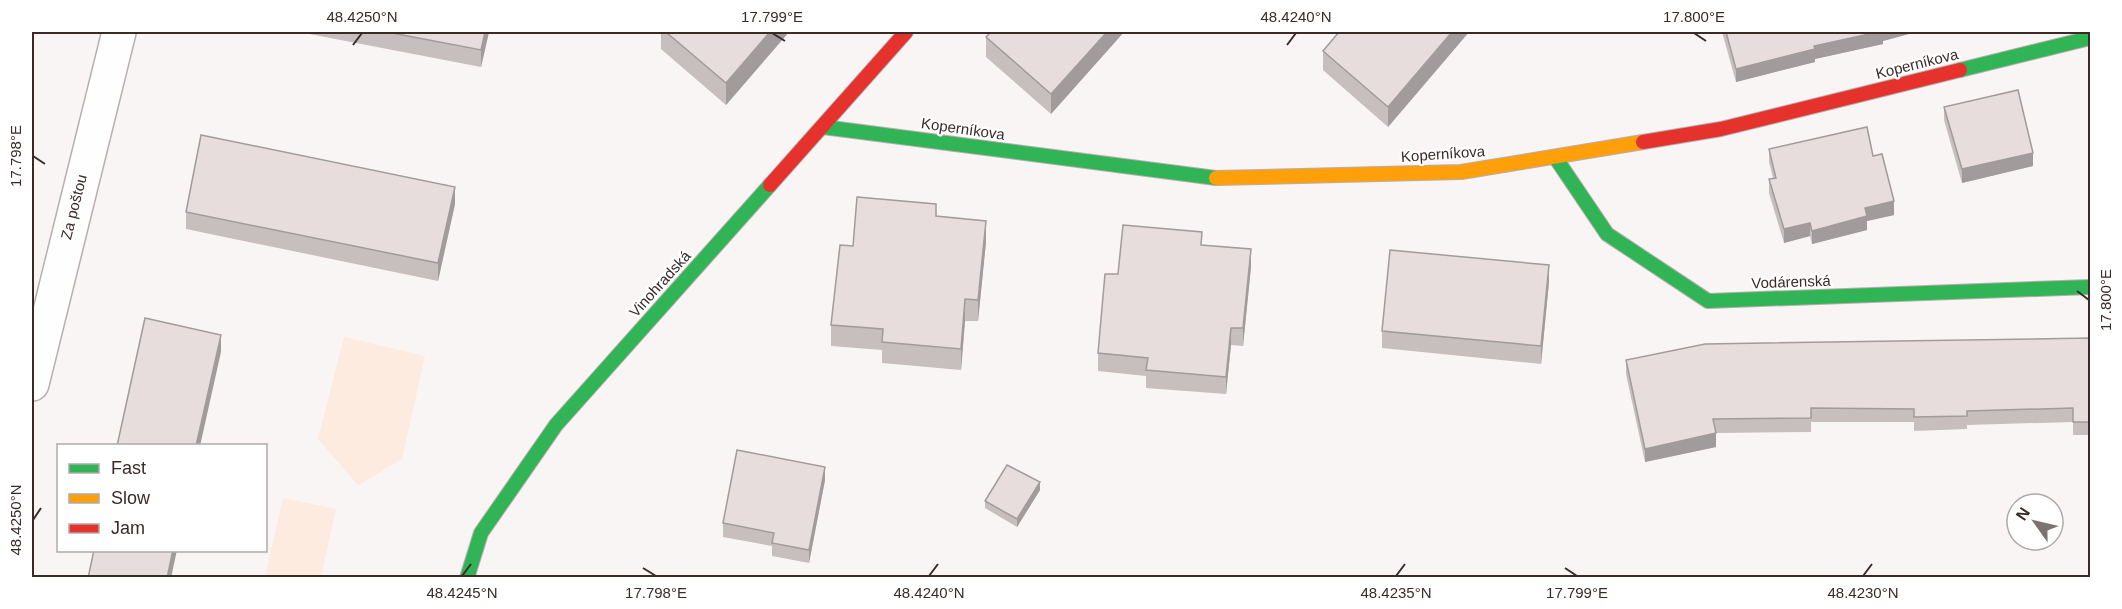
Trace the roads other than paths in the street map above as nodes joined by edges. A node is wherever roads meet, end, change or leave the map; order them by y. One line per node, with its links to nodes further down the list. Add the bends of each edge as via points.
1 (118, 32): 7 (street, Za poštou)
2 (906, 32): 4 (street, Vinohradská)
3 (2091, 38): 5 (street, Koperníkova, via 1721,129)
4 (823, 127): 5 (street, Koperníkova, via 1203,178 1461,172); 8 (street, Vinohradská, via 556,425 481,533)
5 (1555, 157): 6 (street, Vodárenská, via 1607,234 1708,302)
6 (2091, 287)
7 (32, 384)
8 (467, 578)

